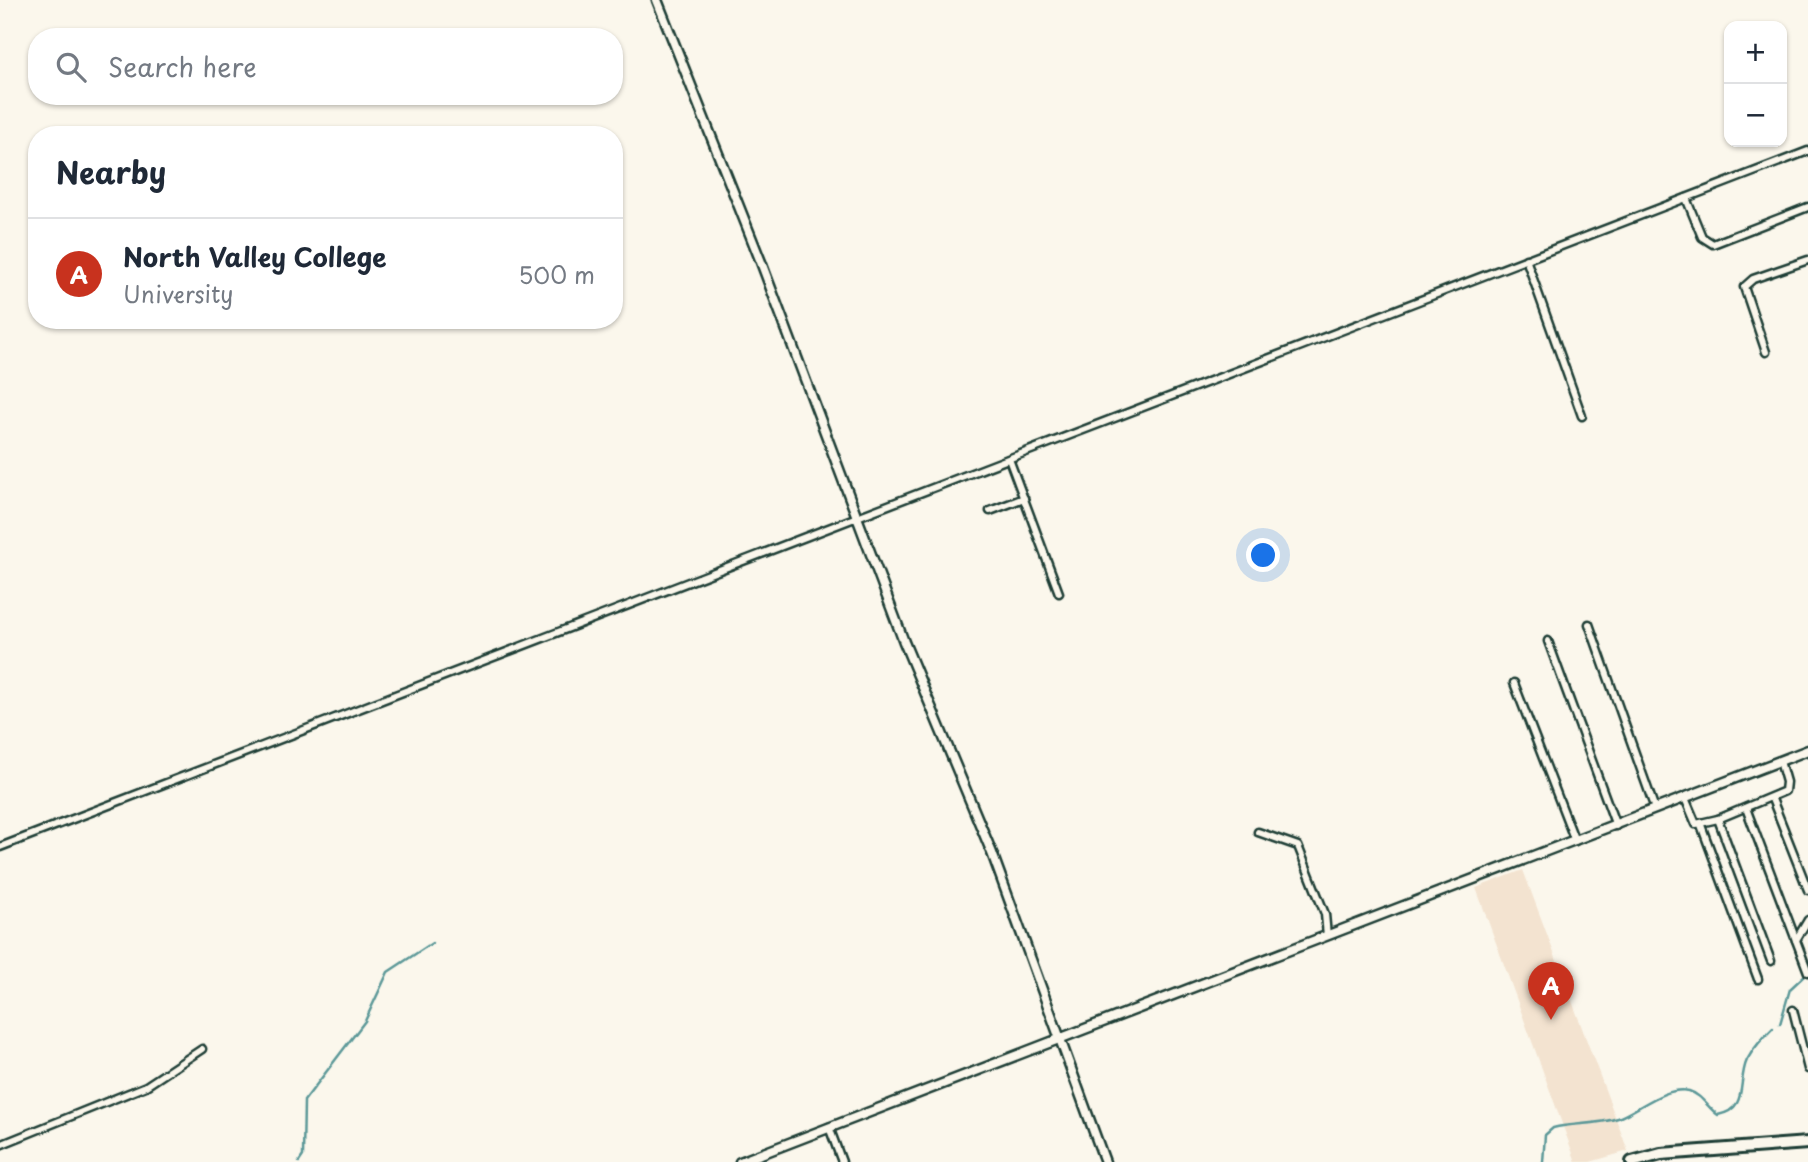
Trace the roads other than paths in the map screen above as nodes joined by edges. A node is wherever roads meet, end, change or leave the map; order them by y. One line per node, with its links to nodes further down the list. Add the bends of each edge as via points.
1 (657, 0): 12 (street)
2 (1808, 151): 3 (street)
3 (1686, 198): 4 (street, via 1702,237 1713,244); 5 (street)
4 (1808, 207)
5 (1526, 259): 8 (street); 9 (street)
6 (1808, 260): 7 (street, via 1753,279 1744,287)
7 (1766, 352)
8 (1582, 416)
9 (1009, 459): 10 (street); 12 (street)
10 (1024, 498): 11 (street); 13 (street)
11 (990, 511)
12 (856, 518): 28 (street); 37 (street, via 992,853)
13 (1059, 593)
14 (1589, 624): 22 (street)
15 (1548, 640): 25 (street)
16 (1514, 683): 27 (street)
17 (1808, 750): 18 (street)
18 (1780, 761): 19 (street); 20 (street, via 1786,787)
19 (1685, 797): 22 (street); 24 (street, via 1695,823)
20 (1772, 799): 21 (street); 29 (street)
21 (1745, 808): 23 (street); 32 (street)
22 (1656, 809): 25 (street)
23 (1718, 819): 24 (street); 33 (street)
24 (1701, 825): 35 (street)
25 (1616, 826): 27 (street)
26 (1258, 832): 31 (street, via 1298,846 1325,914)
27 (1574, 841): 31 (street)
28 (0, 847)
29 (1808, 890)
30 (1808, 920): 32 (street)
31 (1327, 936): 37 (street)
32 (1796, 940): 34 (street)
33 (1771, 961)
34 (1808, 972)
35 (1758, 979)
36 (1793, 1010): 39 (street)
37 (1058, 1040): 40 (street); 46 (street)
38 (202, 1049): 42 (street, via 146,1086)
39 (1808, 1069)
40 (829, 1127): 44 (street); 45 (street)
41 (1808, 1143): 43 (highway)
42 (0, 1145)
43 (1683, 1157): 47 (highway)
44 (740, 1162)
45 (842, 1162)
46 (1105, 1162)
47 (1632, 1162)

